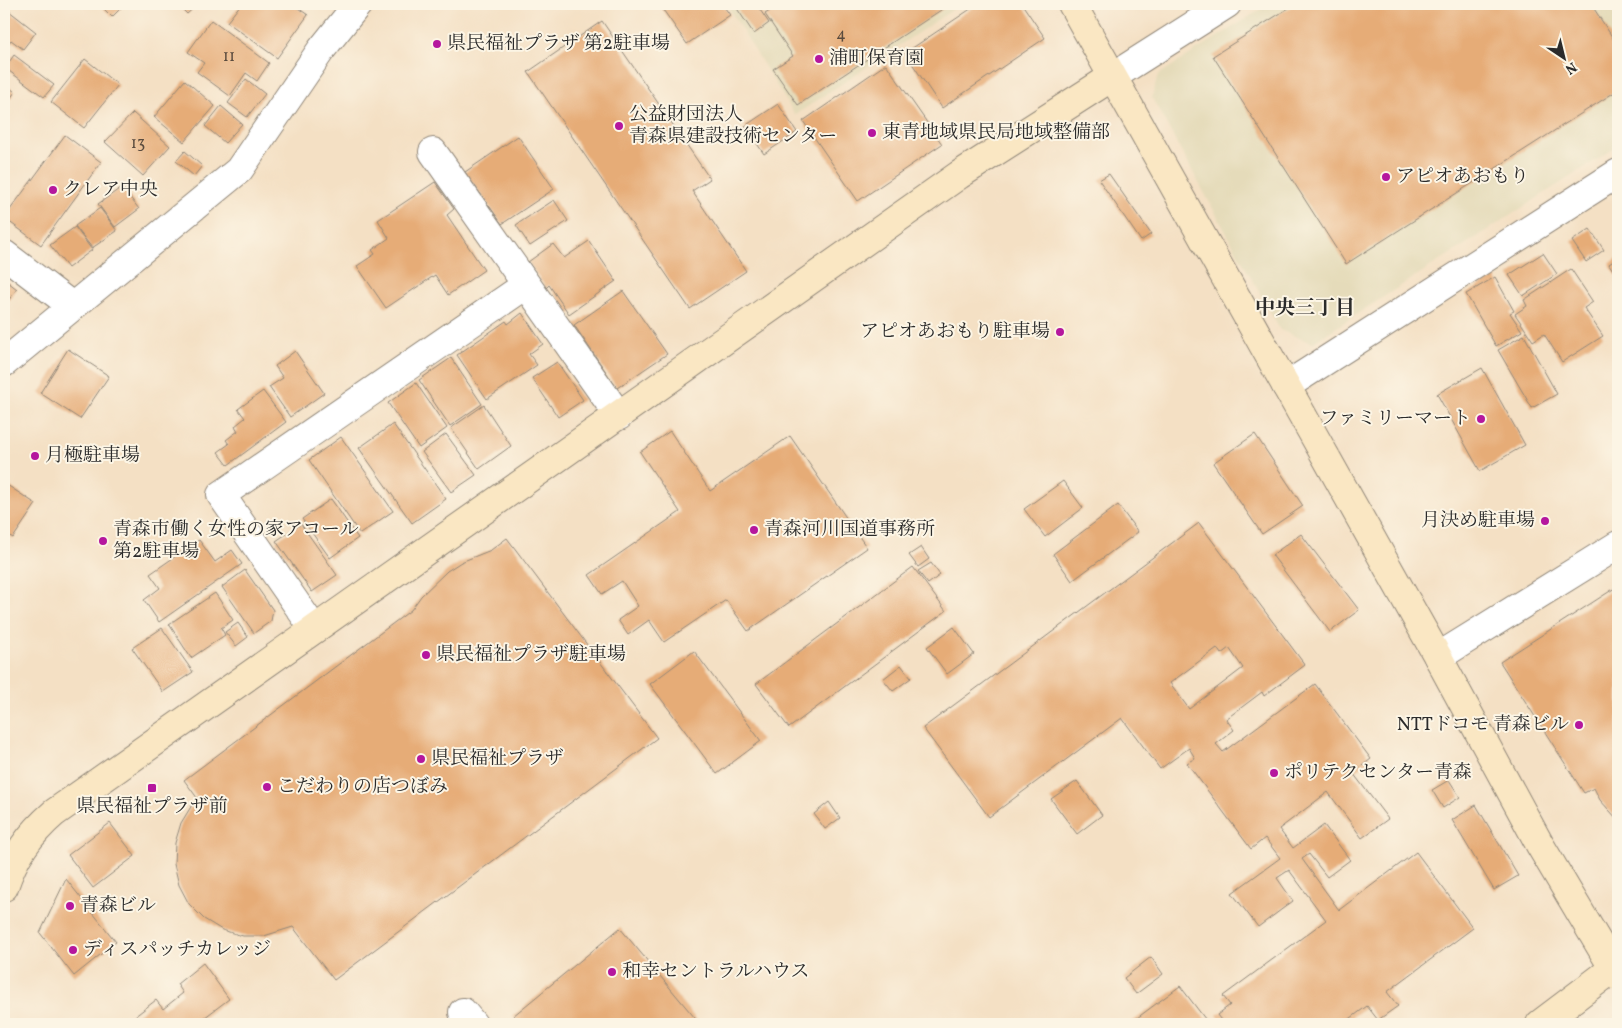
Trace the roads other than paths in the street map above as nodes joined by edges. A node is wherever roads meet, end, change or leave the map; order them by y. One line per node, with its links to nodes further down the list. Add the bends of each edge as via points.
1 (358, 4): 9 (street, via 239,170)
2 (1072, 4): 4 (street)
3 (1227, 4): 4 (street)
4 (1112, 76): 11 (street); 12 (street, via 959,175)
5 (433, 152): 8 (street)
6 (1618, 173): 11 (street)
7 (4, 254): 9 (street)
8 (526, 285): 12 (street); 14 (street, via 221,495)
9 (72, 306): 10 (street)
10 (4, 363)
11 (1286, 386): 15 (street)
12 (619, 416): 14 (street)
13 (1618, 545): 15 (street)
14 (314, 629): 16 (street, via 54,813 34,831 19,851)
15 (1438, 658): 17 (street, via 1544,853)
16 (4, 887)
17 (1617, 970): 18 (street)
18 (1540, 1024)

